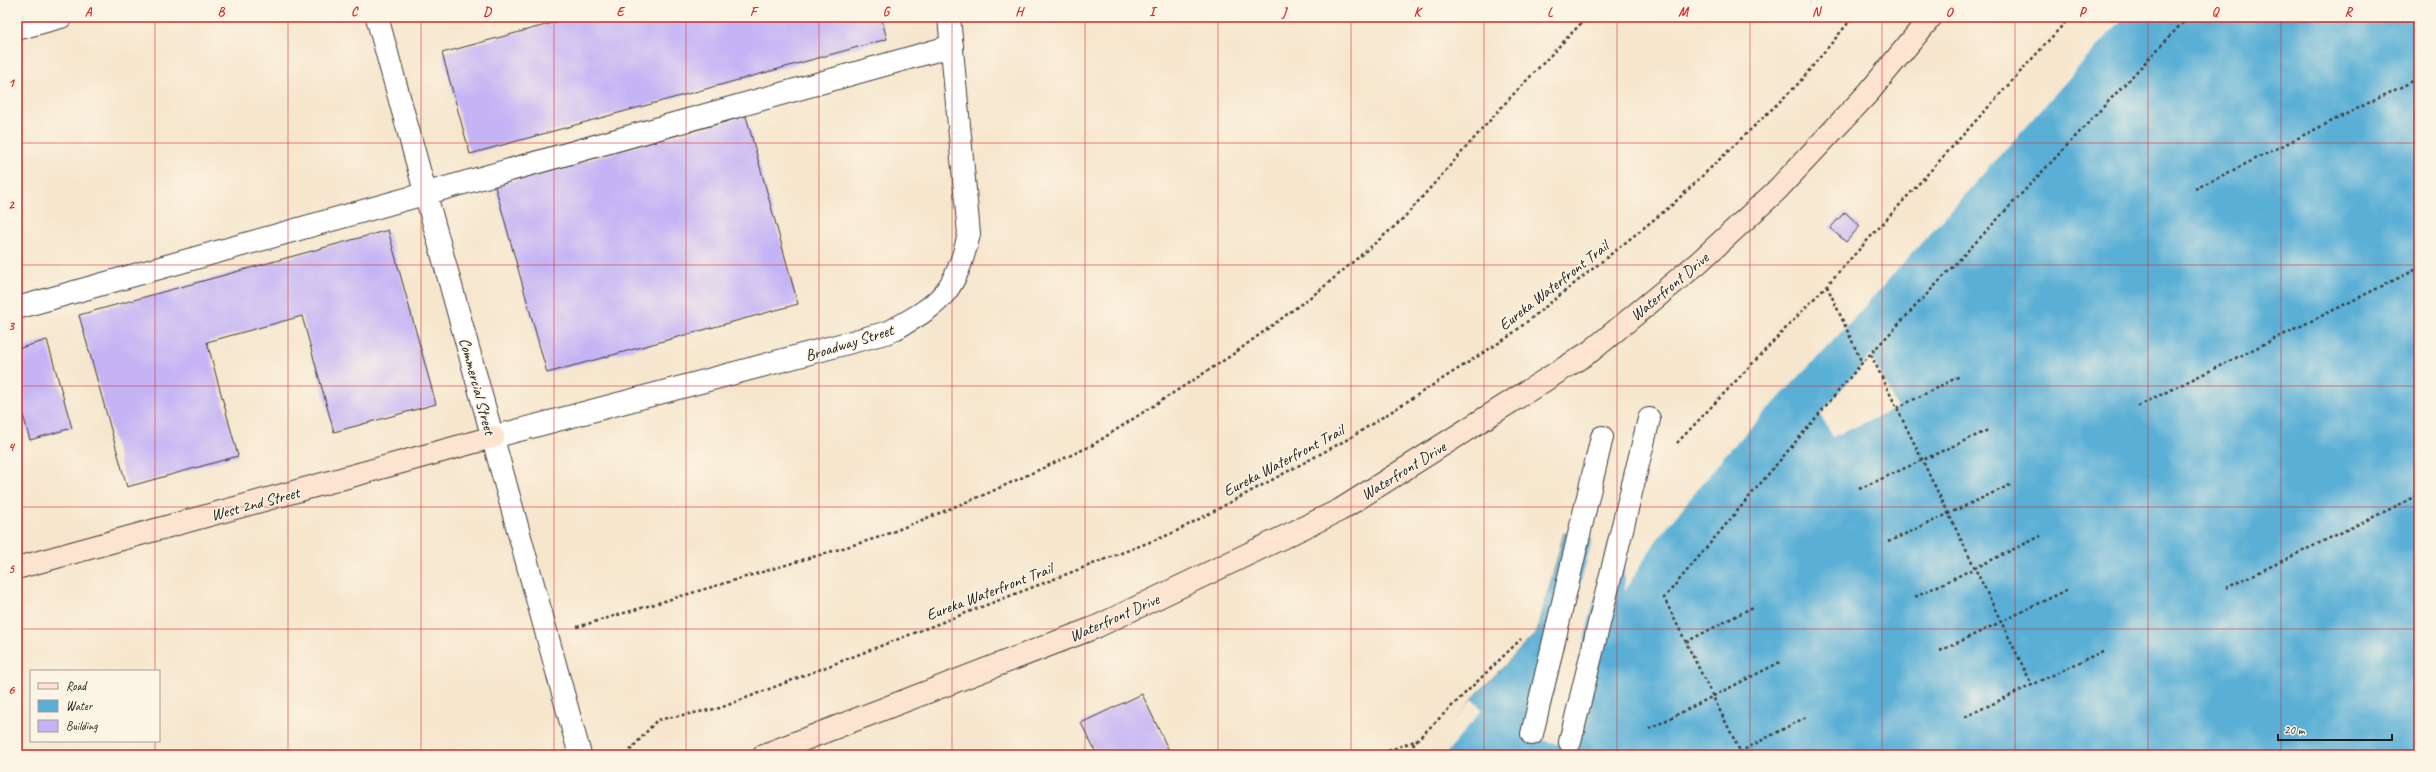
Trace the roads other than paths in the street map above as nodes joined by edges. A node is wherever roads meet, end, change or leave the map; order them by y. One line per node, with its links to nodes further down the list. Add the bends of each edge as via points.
1 (61, 17): 5 (street)
2 (377, 17): 7 (street, Commercial Street)
3 (950, 17): 6 (street, Broadway Street)
4 (1931, 17): 16 (street, Waterfront Drive, via 1869,92 1776,191 1698,263 1591,351 1340,510 1096,627)
5 (17, 29)
6 (952, 46): 7 (street); 11 (street, Broadway Street, via 969,234 963,260 951,286 934,304 889,332)
7 (426, 193): 8 (street); 11 (street, Commercial Street)
8 (17, 308)
9 (1649, 419): 14 (street)
10 (1602, 436): 13 (street)
11 (492, 437): 12 (street, West 2nd Street); 15 (street, Commercial Street)
12 (17, 568)
13 (1532, 734)
14 (1570, 742)
15 (580, 755)
16 (764, 755)

